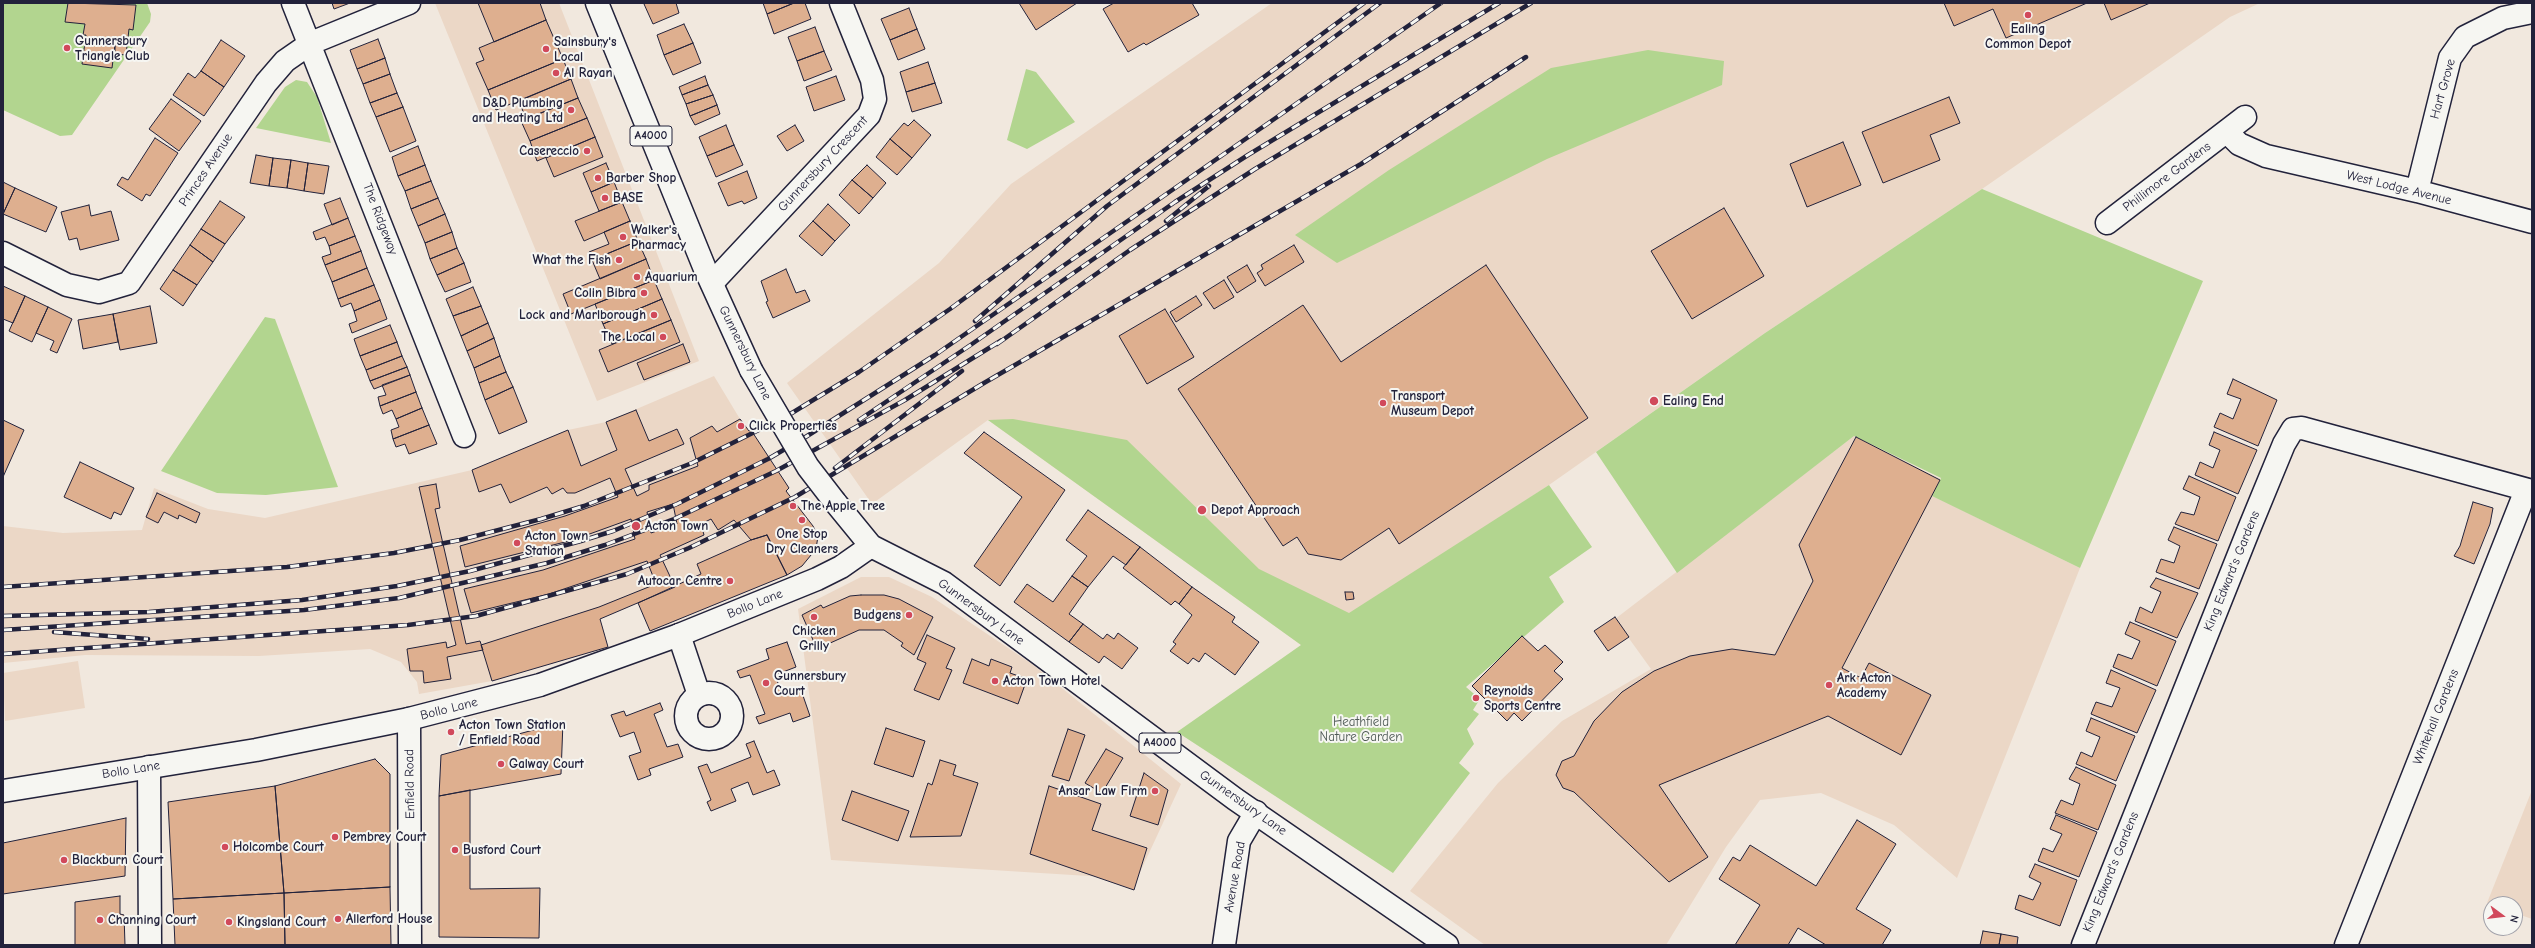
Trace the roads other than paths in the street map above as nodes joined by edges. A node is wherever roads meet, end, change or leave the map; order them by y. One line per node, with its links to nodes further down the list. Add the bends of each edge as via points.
1 (293, 3): 6 (street, The Ridgeway)
2 (409, 3): 6 (street, Princes Avenue)
3 (597, 3): 13 (street, Gunnersbury Lane / A4000)
4 (841, 3): 13 (street, Gunnersbury Crescent, via 872,80 875,99 869,115)
5 (2532, 12): 9 (street, Hart Grove, via 2503,18 2465,37 2450,58)
6 (311, 43): 12 (street, Princes Avenue, via 285,61 266,83 129,283 99,292 68,285); 14 (street, The Ridgeway)
7 (2245, 117): 8 (street, Phillimore Gardens)
8 (2227, 132): 9 (street, West Lodge Avenue, via 2238,144 2266,156); 11 (street, Phillimore Gardens)
9 (2417, 191): 10 (street, West Lodge Avenue)
10 (2532, 222)
11 (2107, 223)
12 (3, 253)
13 (712, 283): 16 (street, Gunnersbury Lane / A4000, bridge, via 751,370 808,467)
14 (464, 436)
15 (2529, 491): 27 (street, King Edward's Gardens, via 2302,428 2293,430 2284,444); 28 (street, Whitehall Gardens)
16 (871, 546): 17 (street, Bollo Lane, via 841,567 817,579); 22 (street, Gunnersbury Lane / A4000, via 944,583)
17 (679, 635): 18 (street); 19 (street, Bollo Lane, via 540,685)
18 (699, 695)
19 (409, 719): 20 (street, Bollo Lane, via 256,750); 24 (street, Enfield Road)
20 (149, 767): 21 (street, Bollo Lane); 23 (street)
21 (3, 791)
22 (1256, 812): 25 (street, Avenue Road, via 1239,841); 26 (street, Gunnersbury Lane / A4000)
23 (150, 945)
24 (410, 945)
25 (1224, 945)
26 (1447, 945)
27 (2082, 945)
28 (2346, 945)

